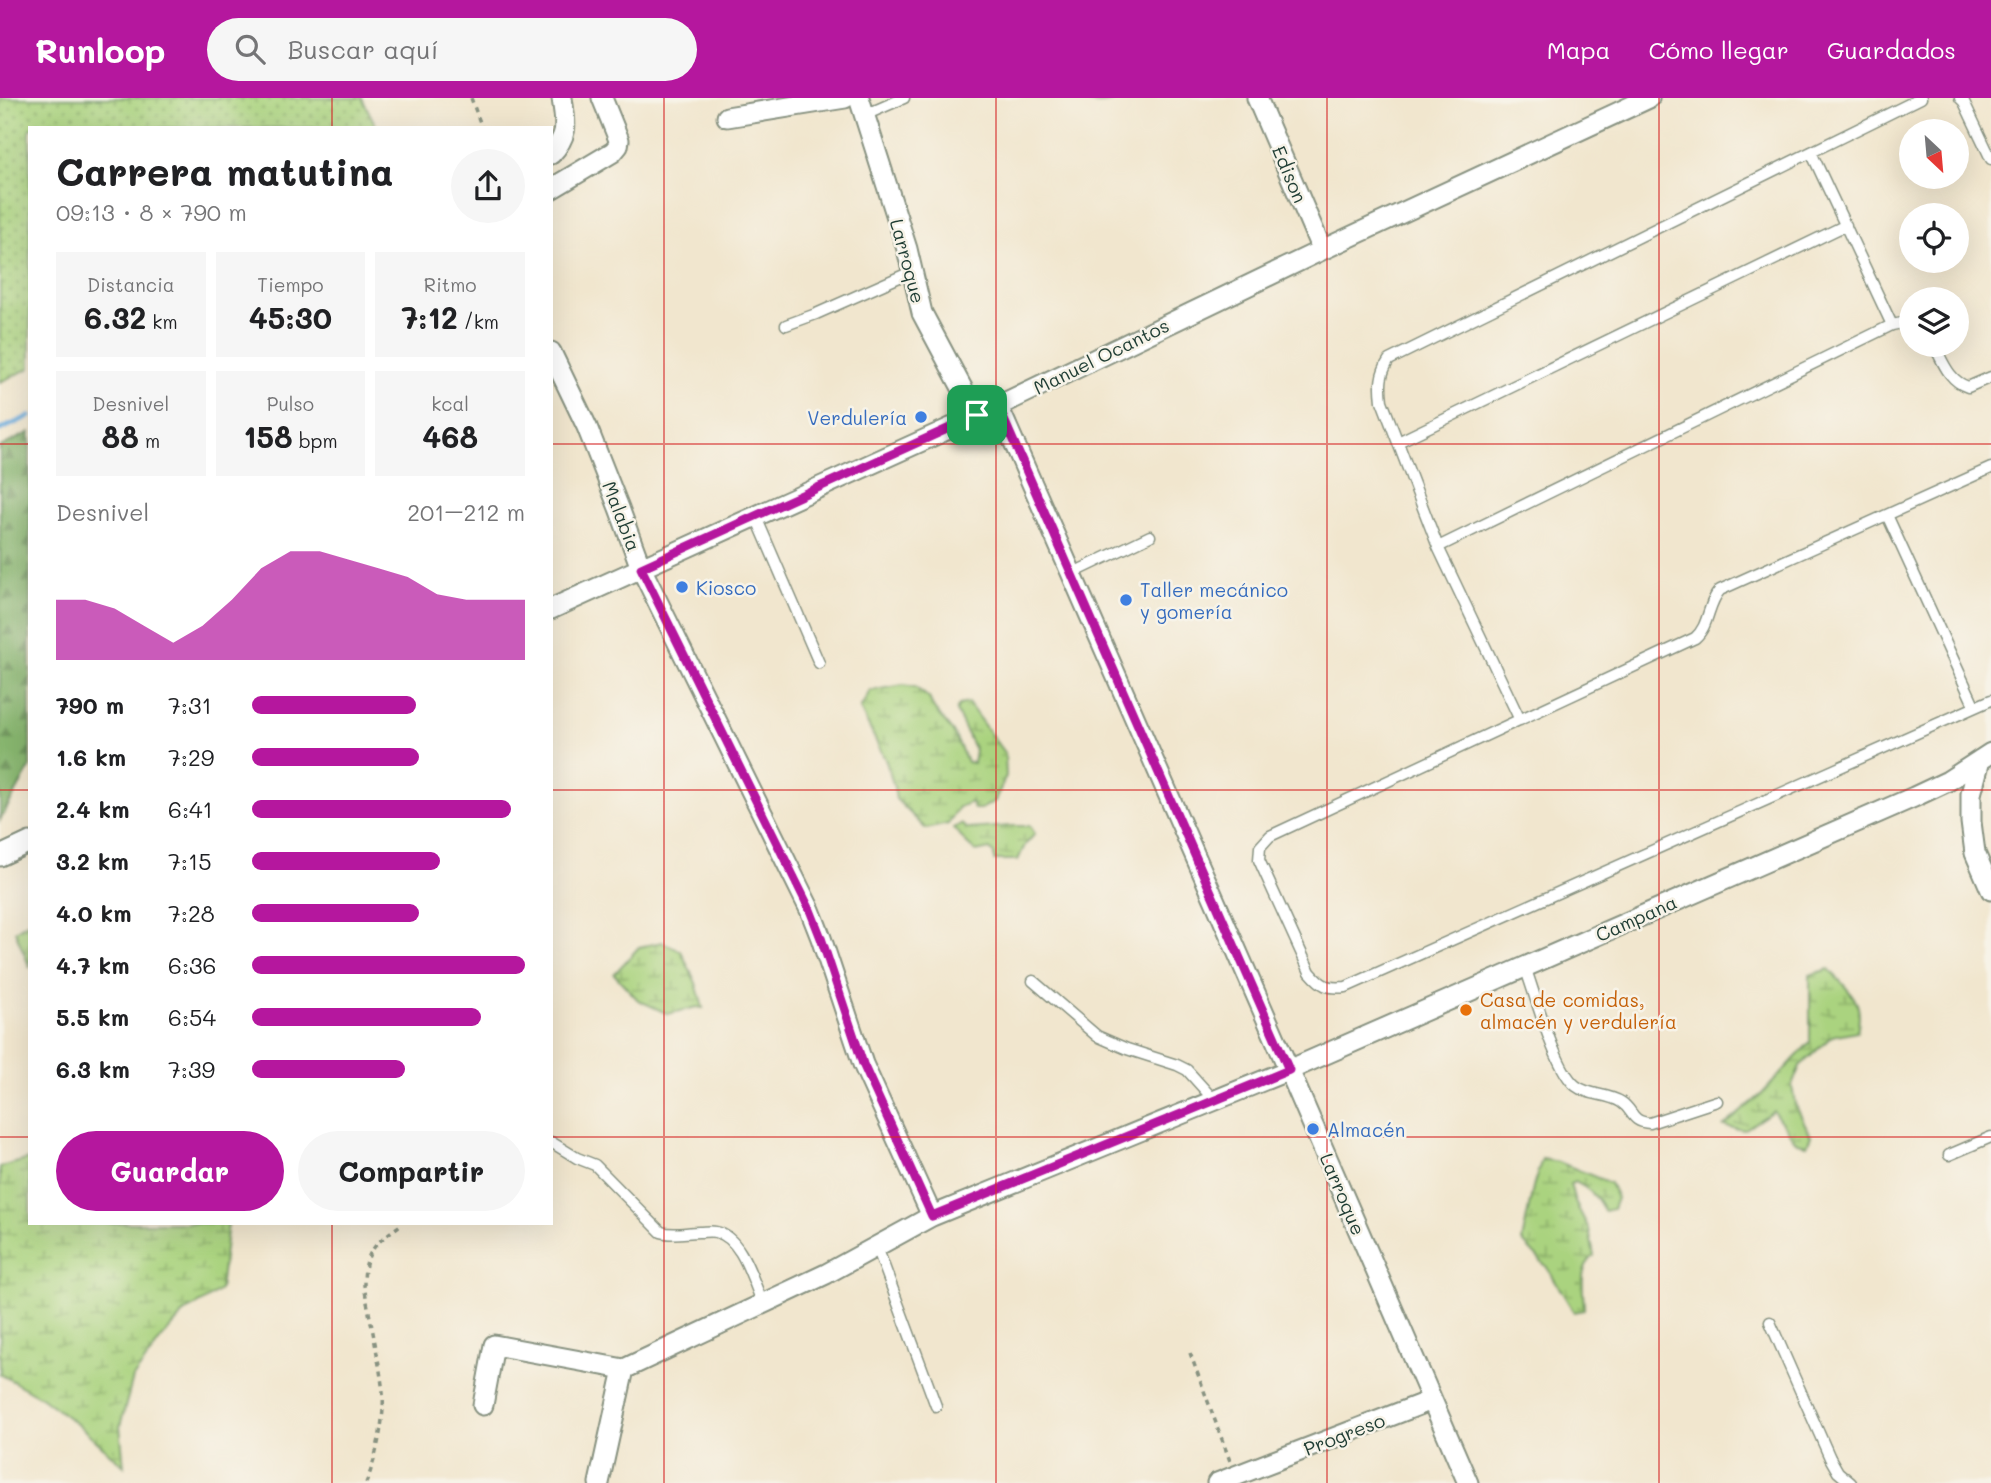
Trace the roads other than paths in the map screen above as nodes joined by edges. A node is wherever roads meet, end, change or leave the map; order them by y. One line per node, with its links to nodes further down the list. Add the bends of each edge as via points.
1 (562, 98): 12 (street, via 566,130)
2 (603, 98): 15 (street, via 618,146)
3 (845, 98): 11 (street)
4 (904, 98): 10 (lane)
5 (1257, 98): 17 (street, Edison)
6 (1649, 98): 9 (street, Manuel Ocantos)
7 (1921, 98): 13 (lane)
8 (1960, 98): 14 (lane)
9 (1612, 106): 17 (street, Manuel Ocantos)
10 (862, 107): 18 (street, Larroque)
11 (727, 117)
12 (553, 152)
13 (1811, 152): 16 (lane); 27 (lane, via 1389,360 1379,383)
14 (1991, 159)
15 (553, 188)
16 (1846, 225): 21 (lane); 27 (lane)
17 (1322, 250): 25 (street, Manuel Ocantos)
18 (912, 271): 20 (lane); 26 (street, Larroque, via 922,313)
19 (1899, 324): 21 (lane)
20 (786, 325)
21 (1892, 325): 32 (lane)
22 (553, 356): 33 (street, Malabia, via 587,427)
23 (1940, 357): 24 (lane, via 1951,377 1968,387)
24 (1991, 377)
25 (998, 406): 26 (street, Manuel Ocantos); 34 (street, Larroque)
26 (977, 415): 30 (street, Manuel Ocantos)
27 (1398, 442): 32 (lane)
28 (1991, 468): 29 (lane)
29 (1887, 515): 38 (lane); 39 (lane, via 1720,590 1703,631 1695,638)
30 (756, 517): 33 (street, Manuel Ocantos); 36 (lane)
31 (1150, 536): 34 (lane)
32 (1438, 547): 39 (lane)
33 (641, 568): 35 (street, Manuel Ocantos); 52 (street, Malabia, via 810,910 863,1064)
34 (1071, 574): 46 (street, Larroque)
35 (553, 608)
36 (820, 663)
37 (1991, 700): 38 (lane)
38 (1975, 707): 39 (lane, via 1346,987 1333,989 1320,983 1310,972 1259,860 1260,847 1270,836)
39 (1520, 720)
40 (1985, 756): 43 (street, via 1971,794 1971,822 1975,853); 44 (street, Campana, via 1914,797)
41 (28, 843): 42 (street)
42 (0, 856)
43 (1991, 890)
44 (1525, 967): 46 (street, Campana); 48 (lane, via 1558,1061 1574,1084 1588,1093 1623,1102 1634,1118 1650,1123)
45 (1033, 981): 47 (lane, via 1097,1036 1177,1065)
46 (1289, 1070): 47 (street, Campana); 57 (street, Larroque)
47 (1215, 1101): 52 (street, Campana)
48 (1717, 1101)
49 (1991, 1137): 51 (lane)
50 (553, 1143): 54 (lane, via 595,1164 661,1232 717,1232 730,1239)
51 (1949, 1155)
52 (932, 1216): 53 (street, Campana)
53 (877, 1247): 54 (street, Campana); 59 (lane)
54 (763, 1304): 56 (street, Campana)
55 (1770, 1322): 64 (lane, via 1830,1458)
56 (624, 1369): 58 (street, via 494,1345); 62 (street)
57 (1432, 1400): 60 (street, Progreso); 63 (street, Larroque)
58 (483, 1405)
59 (936, 1406)
60 (1262, 1475): 61 (street, Progreso)
61 (1226, 1479)
62 (598, 1483)
63 (1468, 1483)
64 (1851, 1483)

